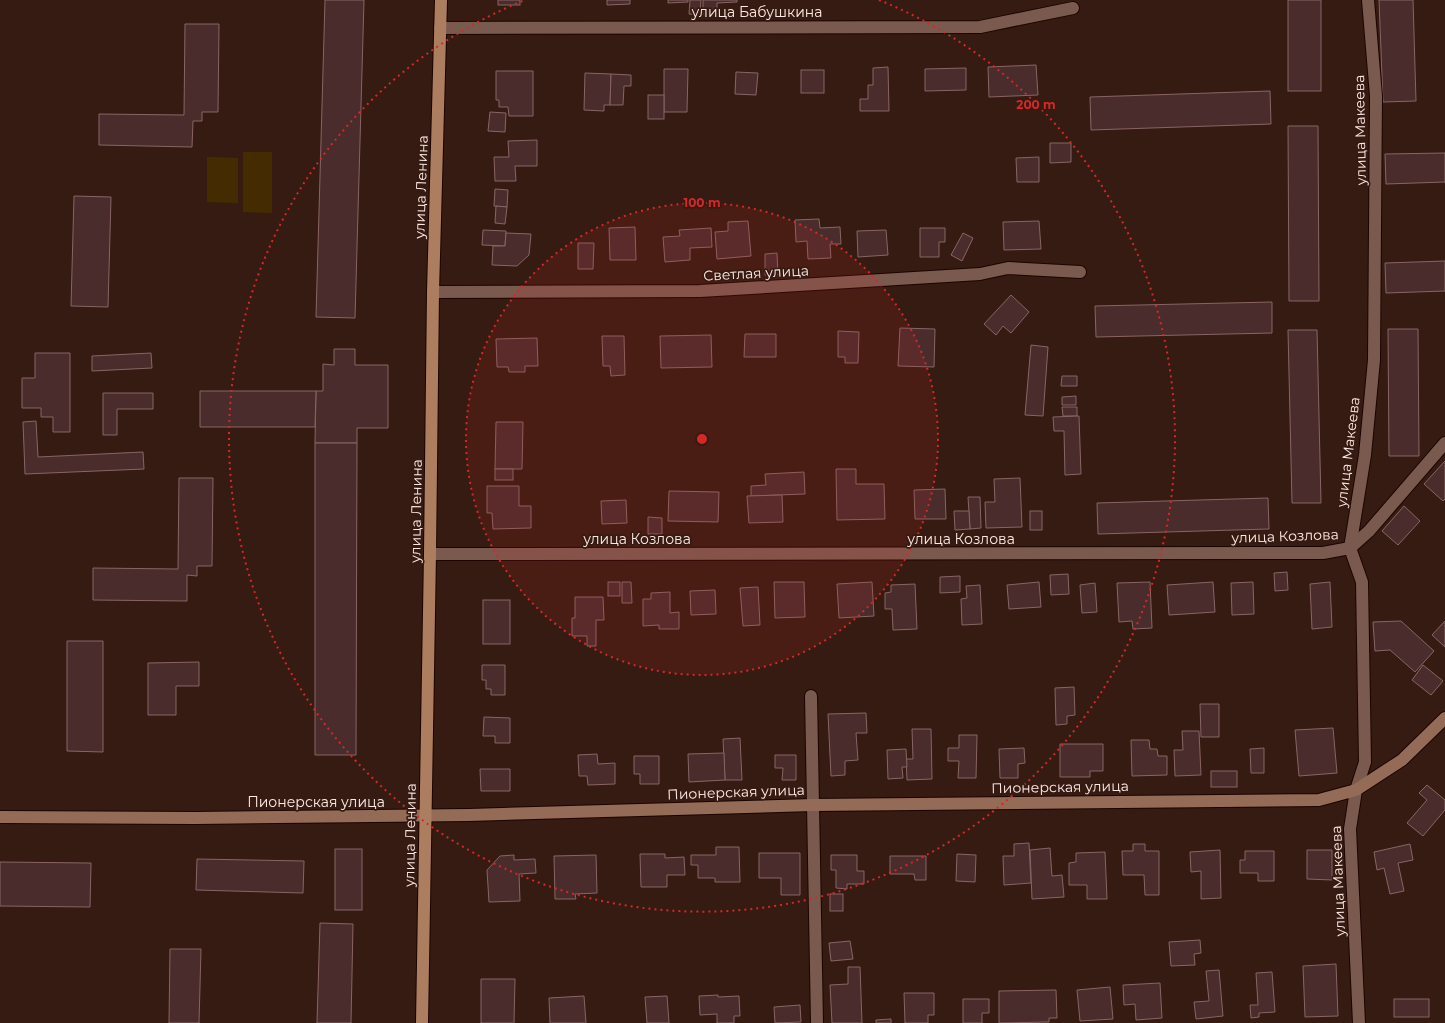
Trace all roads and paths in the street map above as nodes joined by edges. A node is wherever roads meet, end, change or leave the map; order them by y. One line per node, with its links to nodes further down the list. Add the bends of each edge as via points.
1 (440, 0): 4 (main road, улица Ленина)
2 (1368, 0): 8 (street, улица Макеева, via 1376,96 1374,360 1365,455)
3 (1073, 8): 4 (street, улица Бабушкина, via 980,27)
4 (440, 28): 6 (main road, улица Ленина)
5 (1080, 272): 6 (street, Светлая улица, via 1008,268 980,274 700,291)
6 (433, 292): 9 (main road, улица Ленина)
7 (1445, 443): 8 (street, улица Козлова)
8 (1350, 548): 9 (street, улица Козлова, via 1323,553); 12 (street, улица Макеева, via 1362,582 1365,762)
9 (430, 554): 14 (main road, улица Ленина)
10 (811, 696): 13 (street)
11 (1445, 718): 12 (street, Пионерская улица, via 1402,760)
12 (1356, 790): 13 (street, Пионерская улица, via 1318,800); 18 (street, улица Макеева, via 1350,829)
13 (813, 805): 14 (street, Пионерская улица); 17 (street)
14 (425, 816): 15 (street, Пионерская улица); 16 (main road, улица Ленина)
15 (0, 817)
16 (422, 1023)
17 (817, 1023)
18 (1359, 1023)

